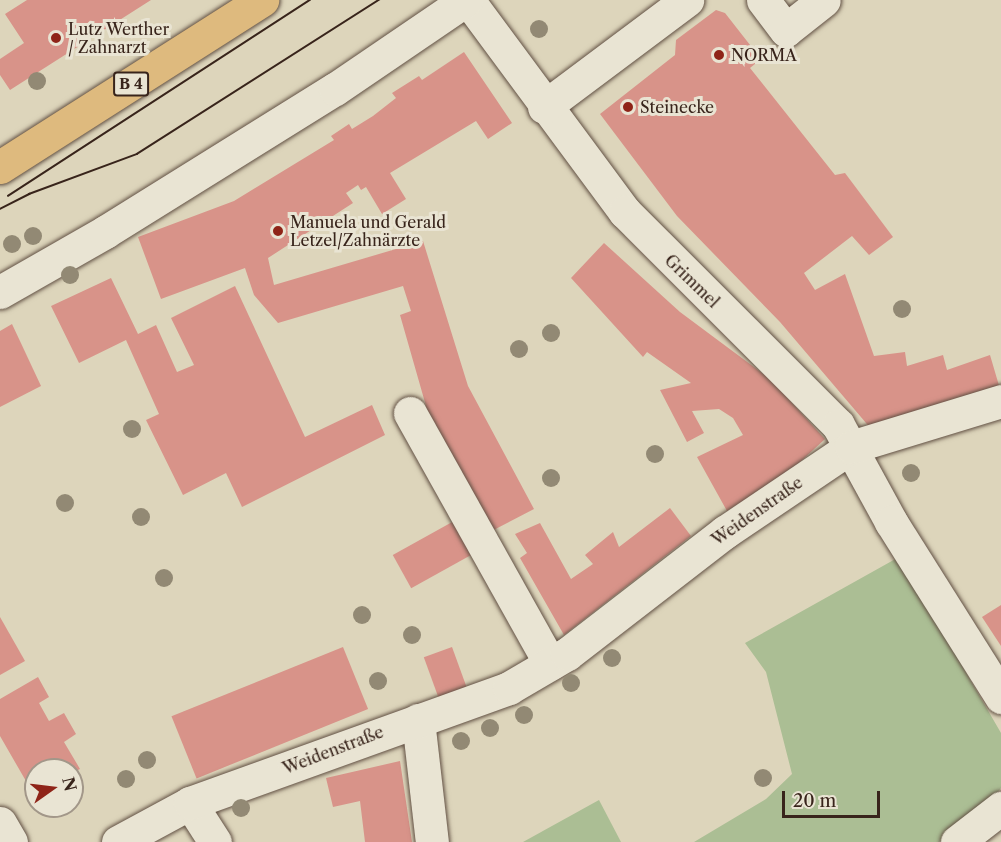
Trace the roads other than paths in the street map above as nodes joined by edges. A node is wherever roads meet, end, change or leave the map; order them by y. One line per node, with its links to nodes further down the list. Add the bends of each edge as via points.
1 (262, 0): 7 (main road, B 4)
2 (467, 0): 6 (street, Grimmel); 8 (street, via 335,89 105,232)
3 (687, 0): 6 (street)
4 (763, 0): 5 (street, via 786,30)
5 (824, 0)
6 (544, 107): 11 (street, Grimmel, via 625,212 820,405)
7 (0, 167)
8 (0, 292)
9 (1001, 401): 11 (street)
10 (410, 413): 12 (street)
11 (851, 447): 12 (street, Weidenstraße, via 725,532); 13 (street, Grimmel, via 891,522)
12 (550, 664): 14 (street, Weidenstraße, via 492,696)
13 (1001, 697)
14 (418, 720): 15 (street, Weidenstraße); 21 (street)
15 (190, 803): 19 (street, Weidenstraße); 20 (street)
16 (1001, 808): 22 (street)
17 (0, 823): 18 (street)
18 (11, 842)
19 (118, 842)
20 (214, 842)
21 (432, 842)
22 (957, 842)

